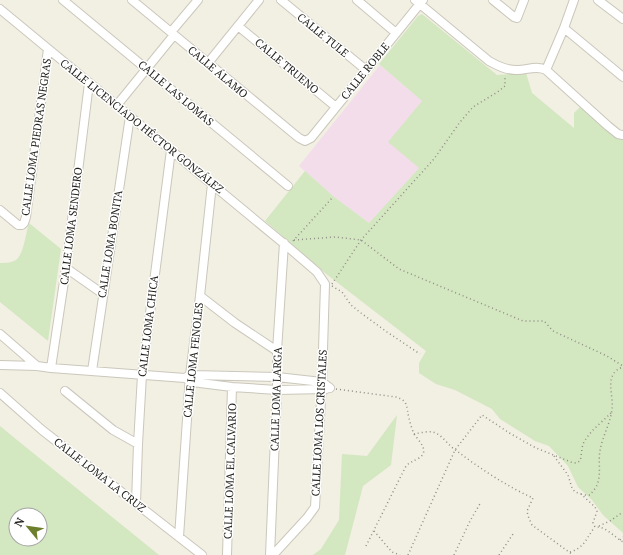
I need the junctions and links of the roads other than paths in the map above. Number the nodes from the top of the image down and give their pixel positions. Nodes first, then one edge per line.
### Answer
1 (63, 0) edge
2 (198, 0) edge
3 (259, 0) edge
4 (281, 0) edge
5 (357, 0) edge
6 (493, 0) edge
7 (524, 0) edge
8 (574, 0) edge
9 (598, 0) edge
10 (134, 1) edge
11 (419, 1) edge
12 (0, 9) edge
13 (623, 19) edge
14 (238, 26) junction
15 (564, 28) junction
16 (396, 33) junction
17 (173, 34) junction
18 (48, 49) junction
19 (208, 63) junction
20 (147, 69) junction
21 (366, 70) junction
22 (546, 70) junction
23 (623, 77) edge
24 (89, 83) junction
25 (117, 105) junction
26 (336, 107) junction
27 (130, 116) junction
28 (623, 135) edge
29 (305, 141) joint
30 (171, 150) junction
31 (212, 184) junction
32 (288, 186) dead end
33 (0, 210) edge
34 (289, 243) junction
35 (66, 268) junction
36 (321, 277) joint
37 (103, 294) junction
38 (200, 296) junction
39 (0, 334) edge
40 (277, 351) junction
41 (0, 365) edge
42 (37, 366) junction
43 (51, 368) junction
44 (92, 371) junction
45 (142, 375) junction
46 (277, 377) junction
47 (188, 378) junction
48 (232, 387) junction
49 (325, 387) junction
50 (277, 390) junction
51 (65, 391) dead end
52 (0, 393) edge
53 (138, 444) junction
54 (136, 503) junction
55 (179, 537) junction
56 (202, 555) edge
57 (227, 555) edge
58 (270, 555) edge
59 (273, 555) edge

1 - 20 street, CALLE LAS LOMAS
2 - 17 street
3 - 14 street
4 - 21 street, CALLE TULE
5 - 16 street
6 - 7 street
8 - 15 street
9 - 13 street
10 - 17 street, CALLE ÁLAMO
11 - 16 street, CALLE ROBLE
11 - 22 street
12 - 18 street, CALLE LICENCIADO HÉCTOR GONZÁLEZ
14 - 19 street
14 - 26 street, CALLE TRUENO
15 - 22 street
15 - 23 street
16 - 21 street, CALLE ROBLE
17 - 19 street, CALLE ÁLAMO
17 - 20 street
18 - 24 street, CALLE LICENCIADO HÉCTOR GONZÁLEZ
18 - 33 street, CALLE LOMA PIEDRAS NEGRAS
19 - 29 street, CALLE ÁLAMO
20 - 25 street
20 - 32 street, CALLE LAS LOMAS
21 - 26 street, CALLE ROBLE
22 - 28 street
24 - 25 street, CALLE LICENCIADO HÉCTOR GONZÁLEZ
24 - 35 street, CALLE LOMA SENDERO
25 - 27 street, CALLE LICENCIADO HÉCTOR GONZÁLEZ
26 - 29 street, CALLE ROBLE
27 - 30 street, CALLE LICENCIADO HÉCTOR GONZÁLEZ
27 - 37 street, CALLE LOMA BONITA
30 - 31 street, CALLE LICENCIADO HÉCTOR GONZÁLEZ
30 - 45 street, CALLE LOMA CHICA
31 - 34 street, CALLE LICENCIADO HÉCTOR GONZÁLEZ
31 - 38 street, CALLE LOMA FENOLES
34 - 36 street, CALLE LICENCIADO HÉCTOR GONZÁLEZ
34 - 40 street, CALLE LOMA LARGA
35 - 37 street
35 - 43 street, CALLE LOMA SENDERO
36 - 49 street, CALLE LOMA LOS CRISTALES
37 - 44 street, CALLE LOMA BONITA
38 - 40 street
38 - 47 street, CALLE LOMA FENOLES
39 - 42 street
40 - 46 street, CALLE LOMA LARGA
41 - 42 street
42 - 43 street
43 - 44 street
44 - 45 street
45 - 47 street
45 - 53 street, CALLE LOMA CHICA
46 - 47 street
46 - 49 street
46 - 50 street, CALLE LOMA LARGA
47 - 48 street
47 - 55 street, CALLE LOMA FENOLES
48 - 50 street
48 - 57 street, CALLE LOMA EL CALVARIO
49 - 50 street
49 - 59 street, CALLE LOMA LOS CRISTALES
50 - 58 street, CALLE LOMA LARGA
51 - 53 street
52 - 54 street, CALLE LOMA LA CRUZ
53 - 54 street, CALLE LOMA CHICA
54 - 55 street, CALLE LOMA LA CRUZ
55 - 56 street, CALLE LOMA LA CRUZ

